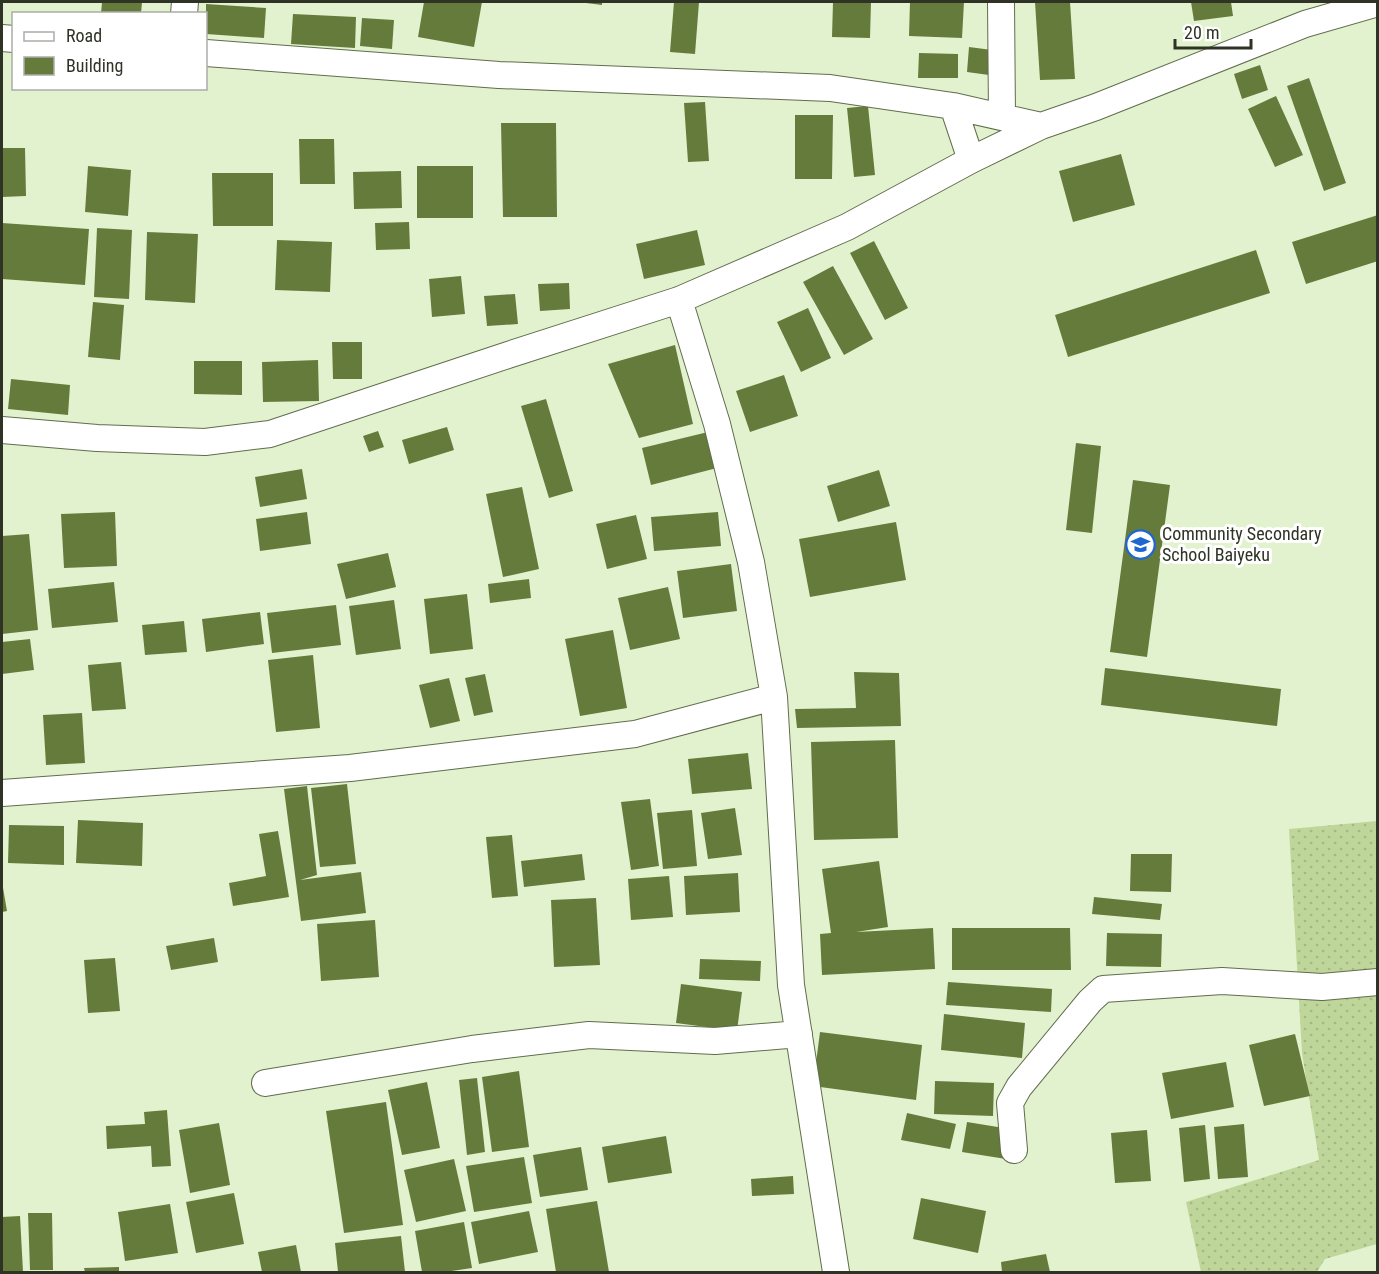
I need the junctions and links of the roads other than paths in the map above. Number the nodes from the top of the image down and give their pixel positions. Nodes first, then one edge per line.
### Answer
1 (1001, 2) edge
2 (1377, 3) edge
3 (1304, 13) edge
4 (207, 53) edge
5 (953, 106) junction
6 (1002, 117) junction
7 (1041, 126) junction
8 (971, 160) junction
9 (679, 300) junction
10 (2, 430) edge
11 (774, 697) junction
12 (2, 793) edge
13 (1377, 981) edge
14 (798, 1034) junction
15 (265, 1083) dead end
16 (1014, 1150) dead end
17 (836, 1272) edge

1 - 6 street
2 - 3 street
3 - 7 street
4 - 5 street
5 - 6 street
5 - 8 street
6 - 7 street
7 - 8 street
8 - 9 street
9 - 10 street
9 - 11 street
11 - 12 street
11 - 14 street
13 - 16 street
14 - 15 street
14 - 17 street

